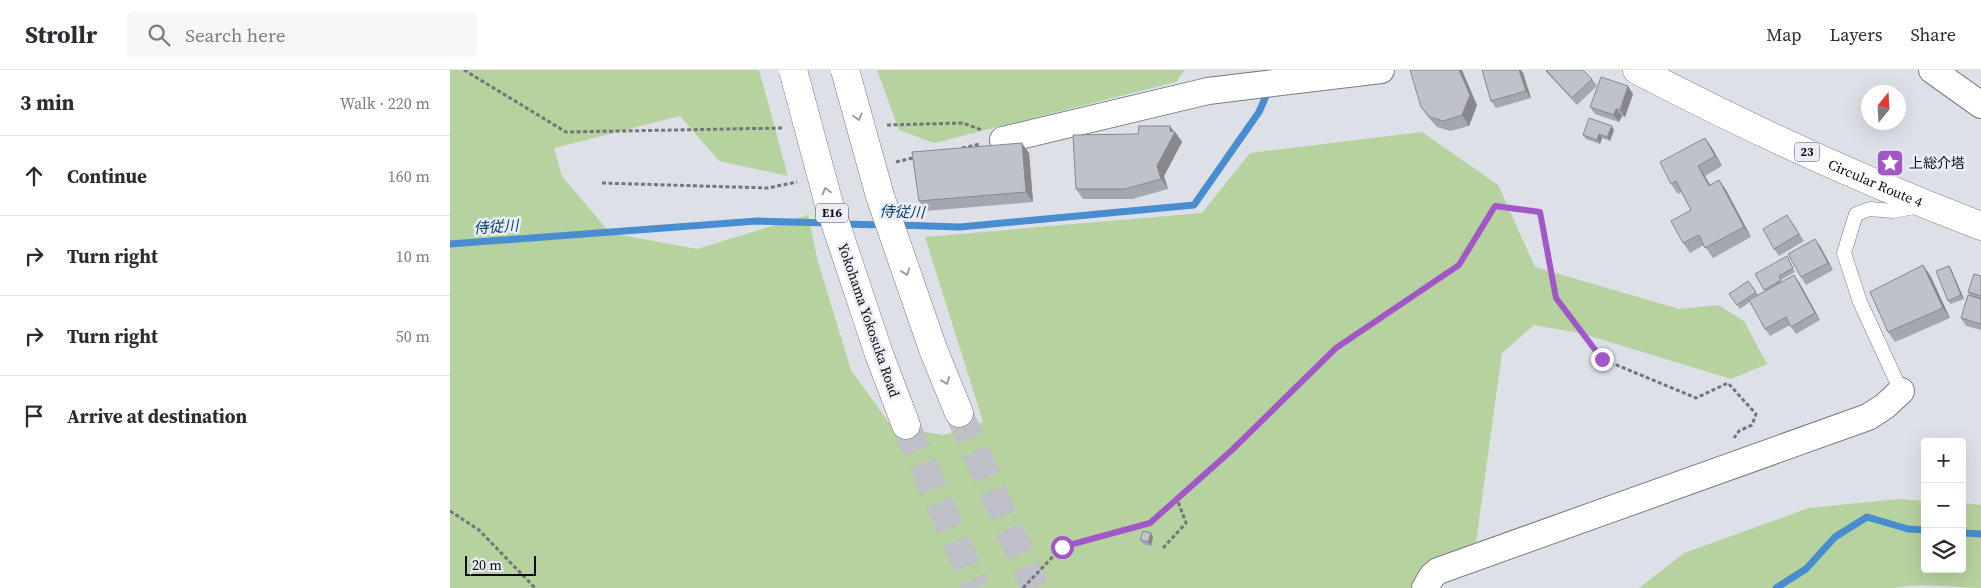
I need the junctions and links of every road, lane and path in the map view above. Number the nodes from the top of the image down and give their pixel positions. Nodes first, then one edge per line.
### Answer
1 (464, 70) edge
2 (793, 70) edge
3 (845, 70) edge
4 (1381, 70) edge
5 (1637, 70) edge
6 (1932, 70) edge
7 (1981, 105) edge
8 (878, 126) dead end
9 (791, 128) dead end
10 (1003, 140) joint
11 (1926, 205) junction
12 (1981, 226) edge
13 (1901, 391) joint
14 (959, 413) tunnel mouth
15 (906, 425) tunnel mouth
16 (1739, 463) junction
17 (1177, 499) junction
18 (450, 511) edge
19 (1163, 548) dead end
20 (535, 588) edge
21 (1023, 588) edge
22 (1425, 588) edge

1 - 9 path
15 -> 2 main road, Yokohama Yokosuka Road / E16, bridge
3 -> 14 main road, bridge
4 - 10 street
5 - 11 main road, Circular Route 4 / 23
6 - 7 street
8 - 10 path
11 - 12 main road, Circular Route 4 / 23
11 - 13 lane
13 - 16 street
16 - 17 path
16 - 22 street
17 - 19 path
17 - 21 path
18 - 20 path

